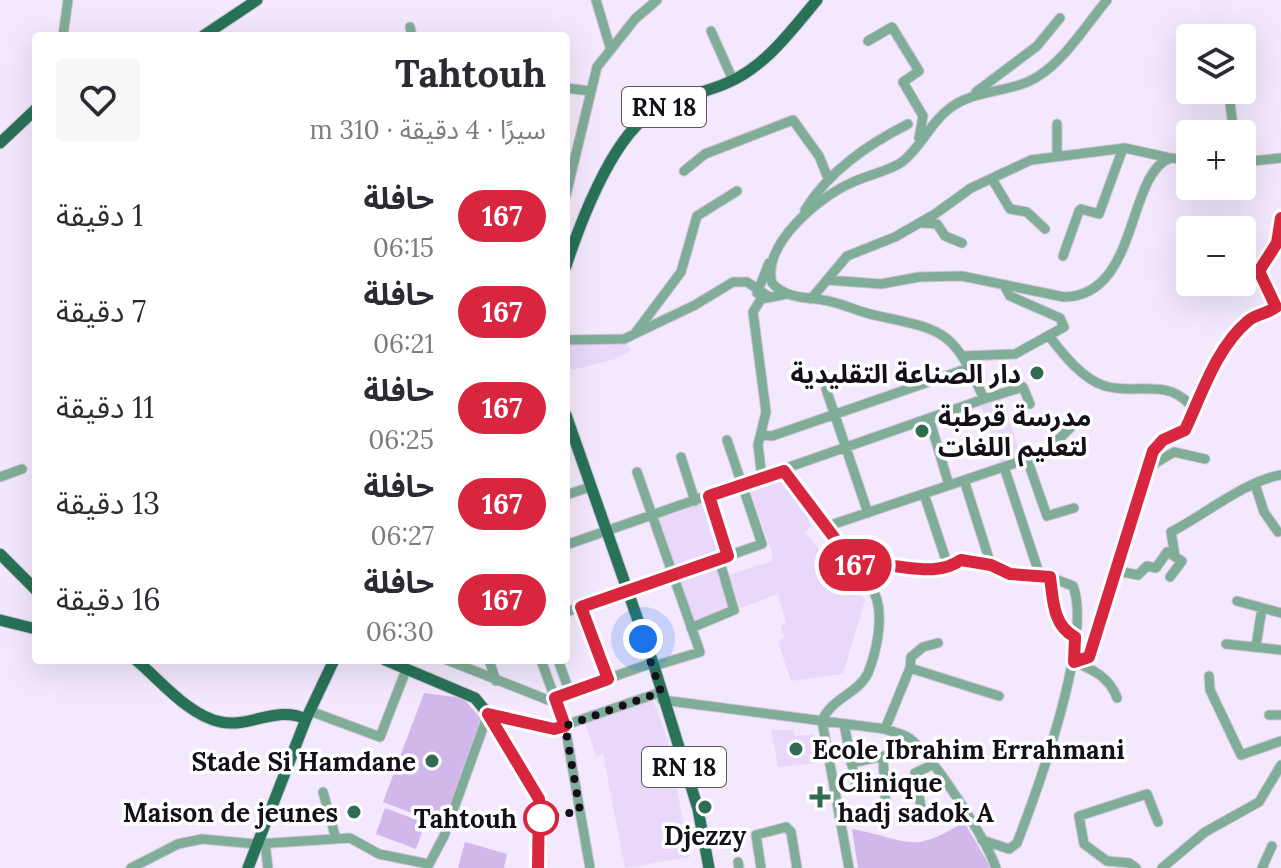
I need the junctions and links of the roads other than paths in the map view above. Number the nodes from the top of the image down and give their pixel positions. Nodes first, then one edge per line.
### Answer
1 (68, 0) edge
2 (257, 0) edge
3 (596, 0) edge
4 (657, 0) edge
5 (817, 0) edge
6 (1107, 0) edge
7 (1060, 18) dead end
8 (711, 31) dead end
9 (64, 32) edge
10 (209, 32) edge
11 (868, 41) dead end
12 (610, 47) junction
13 (733, 80) junction
14 (570, 88) edge
15 (590, 91) junction
16 (965, 100) junction
17 (32, 113) edge
18 (908, 124) dead end
19 (1057, 124) dead end
20 (918, 141) junction
21 (0, 143) edge
22 (1123, 148) junction
23 (1057, 154) junction
24 (570, 158) edge
25 (1170, 158) junction
26 (1281, 158) edge
27 (1176, 159) edge
28 (1256, 161) edge
29 (684, 171) dead end
30 (828, 178) junction
31 (992, 179) junction
32 (737, 191) dead end
33 (801, 217) junction
34 (1281, 218) edge
35 (920, 223) junction
36 (1045, 229) dead end
37 (962, 243) dead end
38 (777, 249) junction
39 (570, 256) edge
40 (1063, 256) dead end
41 (827, 280) junction
42 (1004, 285) junction
43 (758, 289) junction
44 (787, 294) junction
45 (768, 296) junction
46 (811, 299) junction
47 (1278, 299) edge
48 (753, 312) junction
49 (635, 333) junction
50 (1049, 336) junction
51 (570, 340) edge
52 (962, 356) junction
53 (969, 368) junction
54 (826, 389) dead end
55 (984, 399) junction
56 (1030, 404) dead end
57 (1189, 404) dead end
58 (835, 415) junction
59 (929, 418) junction
60 (1072, 426) dead end
61 (761, 435) junction
62 (570, 439) edge
63 (727, 440) dead end
64 (846, 449) junction
65 (681, 457) dead end
66 (1027, 459) junction
67 (1205, 459) dead end
68 (1004, 467) junction
69 (1149, 467) junction
70 (22, 469) dead end
71 (784, 471) junction
72 (637, 472) dead end
73 (1281, 475) edge
74 (0, 477) edge
75 (762, 478) junction
76 (964, 480) junction
77 (1255, 484) junction
78 (742, 485) junction
79 (949, 485) junction
80 (590, 487) junction
81 (570, 494) edge
82 (924, 494) junction
83 (709, 496) junction
84 (695, 501) junction
85 (1074, 508) dead end
86 (868, 513) junction
87 (651, 516) junction
88 (828, 526) junction
89 (605, 531) junction
90 (1278, 532) dead end
91 (570, 544) edge
92 (0, 554) edge
93 (1175, 556) junction
94 (723, 558) junction
95 (991, 565) junction
96 (857, 568) junction
97 (949, 569) junction
98 (1117, 571) junction
99 (672, 576) junction
100 (1049, 577) junction
101 (1170, 577) dead end
102 (32, 586) edge
103 (625, 591) junction
104 (1237, 601) dead end
105 (581, 607) junction
106 (1262, 608) junction
107 (570, 611) edge
108 (1281, 613) edge
109 (0, 620) edge
110 (32, 628) edge
111 (691, 628) junction
112 (1075, 637) junction
113 (938, 643) dead end
114 (1226, 644) dead end
115 (1256, 646) junction
116 (1281, 650) edge
117 (1074, 662) junction
118 (141, 664) edge
119 (332, 664) edge
120 (393, 664) edge
121 (456, 664) edge
122 (490, 664) edge
123 (542, 664) edge
124 (559, 664) edge
125 (653, 664) junction
126 (910, 668) junction
127 (406, 670) junction
128 (1209, 676) dead end
129 (608, 679) junction
130 (496, 681) junction
131 (570, 693) junction
132 (662, 696) junction
133 (999, 696) dead end
134 (555, 698) junction
135 (1117, 698) dead end
136 (488, 714) junction
137 (308, 715) junction
138 (1269, 715) dead end
139 (1281, 715) edge
140 (822, 721) junction
141 (844, 724) junction
142 (565, 726) junction
143 (885, 729) junction
144 (1281, 741) edge
145 (909, 751) dead end
146 (883, 757) junction
147 (851, 763) junction
148 (932, 765) junction
149 (1281, 765) edge
150 (856, 785) dead end
151 (323, 792) dead end
152 (886, 814) dead end
153 (923, 819) dead end
154 (1158, 822) dead end
155 (336, 839) junction
156 (982, 840) junction
157 (261, 843) junction
158 (1272, 846) dead end
159 (428, 866) edge
160 (131, 868) edge
161 (248, 868) edge
162 (268, 868) edge
163 (538, 868) edge
164 (590, 868) edge
165 (709, 868) edge
166 (761, 868) edge
167 (797, 868) edge
168 (849, 868) edge
169 (996, 868) edge
170 (1136, 868) edge
171 (1162, 868) edge
172 (1262, 868) edge

1 - 9 street
2 - 10 main road
3 - 12 street
4 - 12 street
5 - 13 main road, RN 18
6 - 16 street
7 - 16 street
8 - 13 street
11 - 20 street
12 - 15 street
13 - 39 main road, RN 18
14 - 15 street
15 - 24 street
16 - 20 street
17 - 21 main road
18 - 30 street
19 - 23 street
20 - 33 street
22 - 23 street
22 - 25 street
22 - 40 street
23 - 31 street
25 - 27 street
25 - 42 street
26 - 28 street
29 - 30 street
30 - 33 street
31 - 35 street
31 - 36 street
32 - 49 street
33 - 38 street
34 - 47 street
35 - 37 street
35 - 41 street
38 - 43 street
38 - 44 street
41 - 42 street
41 - 46 street
42 - 50 street
43 - 45 street
43 - 48 street
43 - 49 street
44 - 45 street
44 - 46 street
45 - 48 street
46 - 52 street
47 - 69 street
48 - 61 street
49 - 51 street
50 - 52 street
50 - 57 street
52 - 53 street
53 - 55 street
53 - 58 street
54 - 58 street
55 - 56 street
55 - 59 street
58 - 61 street
58 - 64 street
59 - 64 street
59 - 79 street
60 - 66 street
61 - 75 street
62 - 80 main road, RN 18
63 - 78 street
64 - 71 street
64 - 86 street
65 - 84 street
66 - 68 street
66 - 85 street
67 - 69 street
68 - 76 street
68 - 100 street
69 - 98 street
70 - 74 street
71 - 75 street
71 - 88 street
72 - 87 street
73 - 77 street
75 - 78 street
76 - 79 street
76 - 95 street
77 - 90 street
77 - 93 street
78 - 83 street
78 - 94 street
79 - 82 street
80 - 81 street
80 - 89 main road, RN 18
82 - 86 street
82 - 97 street
83 - 84 street
83 - 94 street
84 - 87 street
86 - 88 street
87 - 89 street
87 - 99 street
88 - 96 street
89 - 91 street
89 - 103 main road, RN 18
92 - 102 main road
93 - 98 street
93 - 101 street
94 - 99 street
94 - 111 street
95 - 97 street
95 - 100 street
96 - 97 street
96 - 140 street
98 - 117 street
99 - 103 street
99 - 111 street
100 - 112 street
100 - 112 street
103 - 105 street
103 - 125 main road, RN 18
104 - 106 street
105 - 107 street
105 - 129 street
106 - 108 street
106 - 115 street
109 - 110 main road
111 - 125 street
112 - 117 street
113 - 126 street
114 - 115 street
115 - 116 street
117 - 135 street
117 - 156 street
118 - 137 main road
119 - 137 main road
120 - 127 main road
121 - 130 street
122 - 130 street
123 - 134 street
124 - 131 street
125 - 129 street
125 - 132 main road, RN 18
126 - 133 street
126 - 143 street
127 - 136 main road
127 - 137 street
128 - 144 street
129 - 131 street
130 - 134 street
131 - 134 street
132 - 140 street
132 - 142 street
132 - 165 main road, RN 18
134 - 142 street
136 - 142 street
136 - 159 street
136 - 163 main road
137 - 157 main road
138 - 139 street
140 - 141 street
140 - 168 street
141 - 143 street
141 - 147 street
142 - 164 street
143 - 148 street
145 - 146 street
146 - 147 street
146 - 152 street
147 - 150 street
148 - 153 street
148 - 156 street
149 - 171 street
151 - 155 street
154 - 170 street
155 - 157 street
155 - 159 street
156 - 169 street
157 - 160 street
157 - 161 main road
157 - 162 street
158 - 172 street
166 - 167 street

